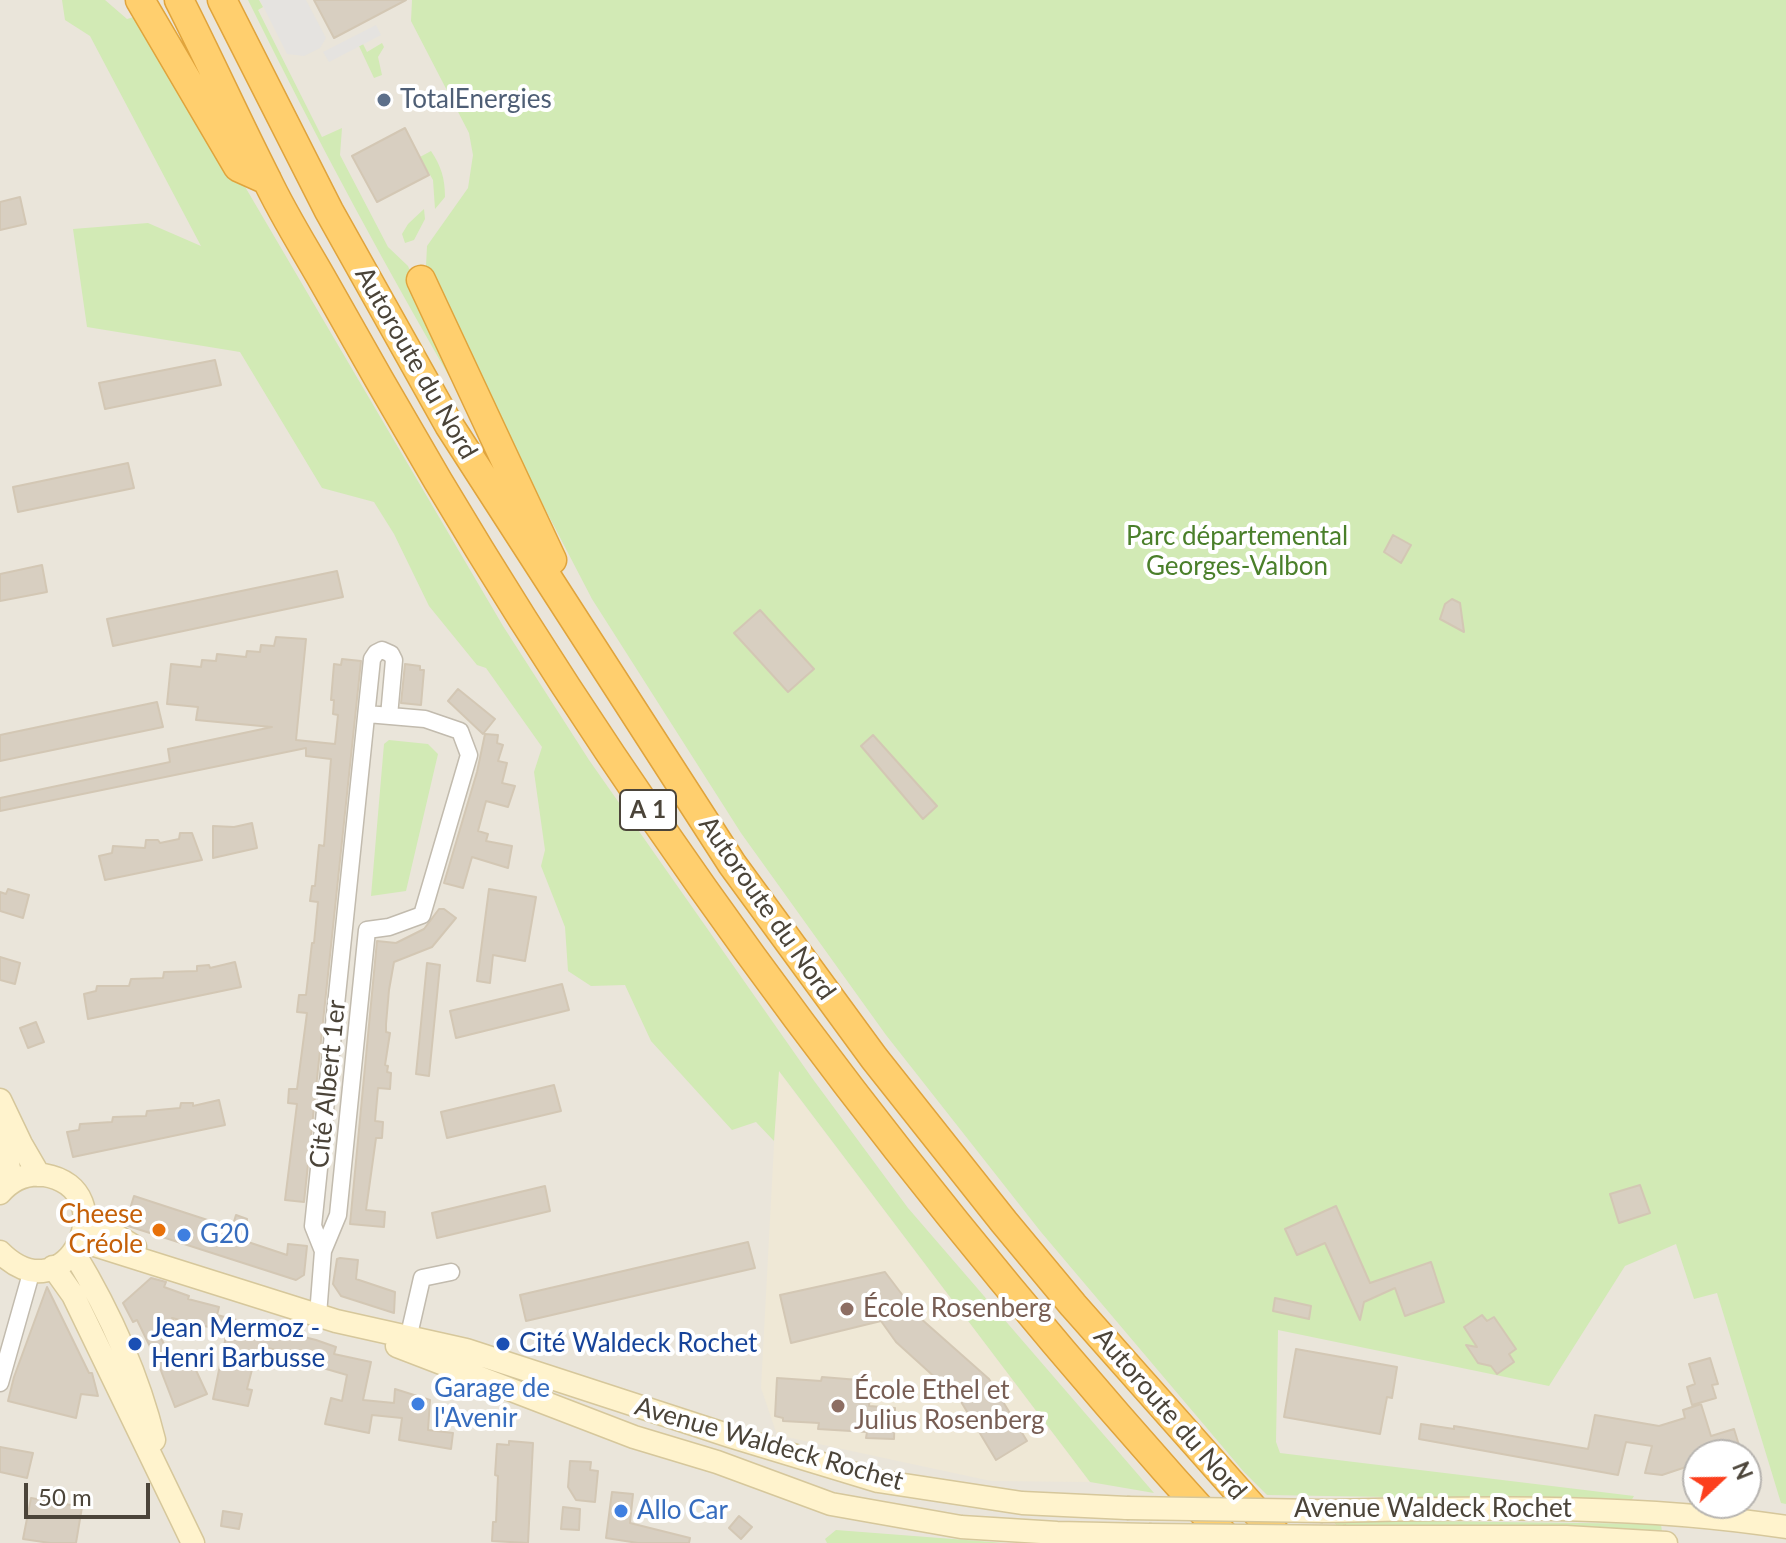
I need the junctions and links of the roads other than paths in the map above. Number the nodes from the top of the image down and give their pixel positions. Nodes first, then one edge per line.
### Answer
1 (140, 0) edge
2 (179, 0) edge
3 (222, 0) edge
4 (267, 180) junction
5 (421, 280) dead end
6 (575, 620) junction
7 (367, 714) junction
8 (389, 716) junction
9 (346, 915) junction
10 (367, 930) junction
11 (0, 1100) edge
12 (0, 1128) edge
13 (39, 1175) junction
14 (6, 1187) edge
15 (85, 1217) junction
16 (78, 1247) junction
17 (323, 1251) junction
18 (0, 1252) edge
19 (43, 1269) junction
20 (451, 1272) dead end
21 (210, 1281) junction
22 (327, 1318) junction
23 (408, 1339) junction
24 (0, 1383) edge
25 (164, 1484) junction
26 (1786, 1527) edge
27 (193, 1543) edge
28 (1231, 1543) edge
29 (1284, 1543) edge
30 (1666, 1543) edge

1 - 4 highway
2 - 4 highway, Autoroute du Nord / A 1
3 - 6 highway, Autoroute du Nord / A 1
4 - 28 highway, Autoroute du Nord / A 1
5 - 6 highway
6 - 29 highway, Autoroute du Nord / A 1
7 - 8 street
7 - 8 street, Cité Albert 1er
7 - 9 street, Cité Albert 1er
8 - 10 street
9 - 10 street
9 - 17 street, Cité Albert 1er
10 - 17 street, Cité Albert 1er
11 - 13 main road
12 - 14 main road
13 - 14 main road
13 - 15 main road
15 - 16 main road
15 - 21 main road, Avenue Waldeck Rochet
16 - 19 main road
16 - 21 main road, Avenue Waldeck Rochet
16 - 25 main road
17 - 22 street, Cité Albert 1er
18 - 19 main road
19 - 24 street
19 - 25 main road
20 - 23 street
21 - 22 main road, Avenue Waldeck Rochet
22 - 23 main road, Avenue Waldeck Rochet
22 - 30 main road, Avenue Waldeck Rochet, bridge
23 - 26 main road, Avenue Waldeck Rochet, bridge
25 - 27 main road

